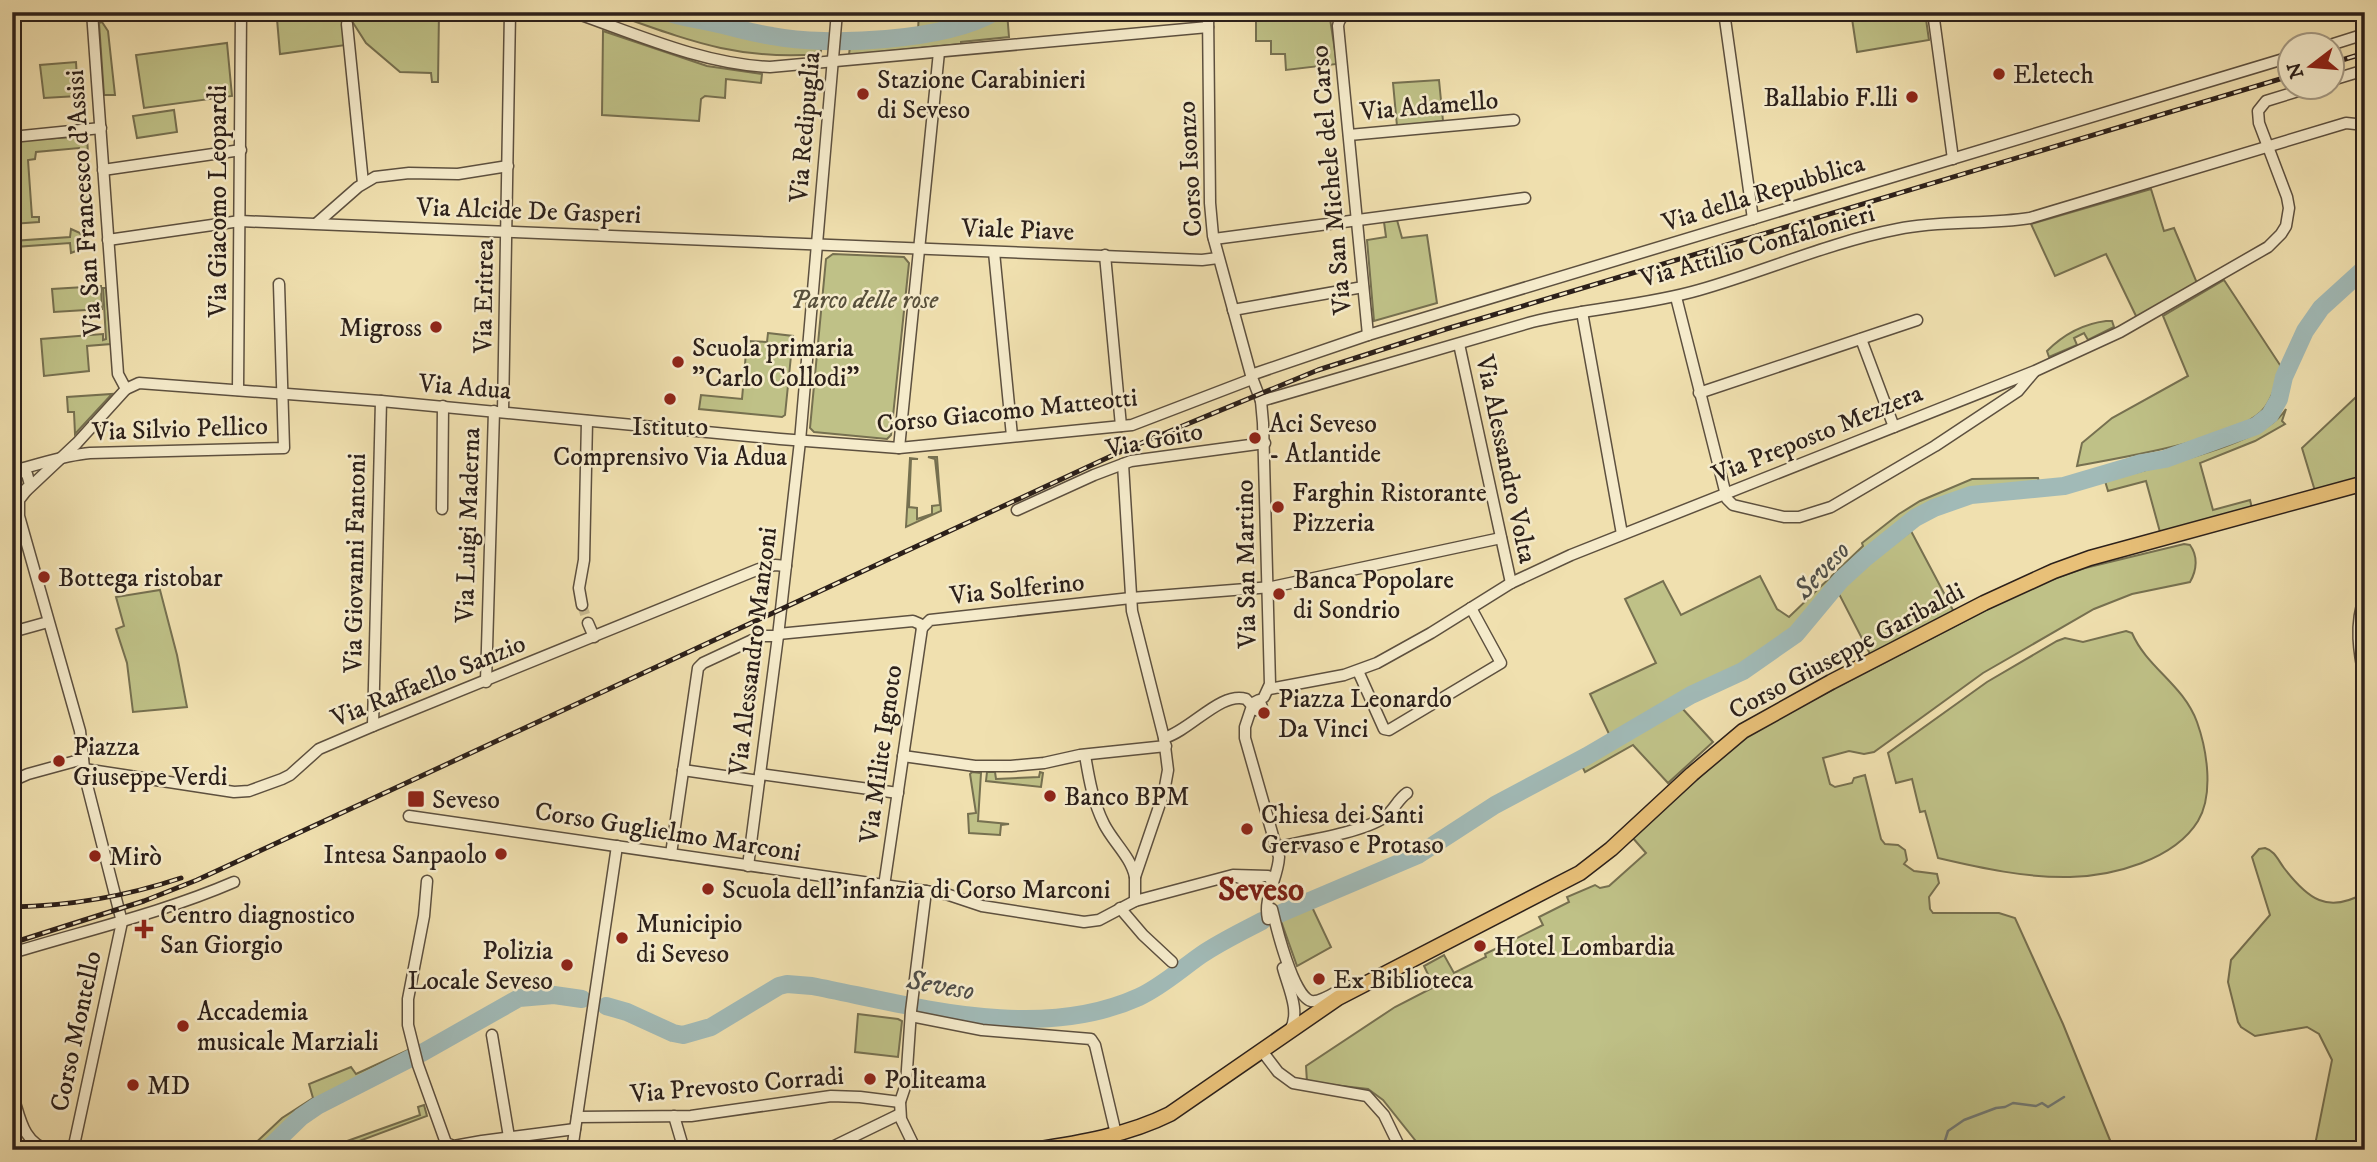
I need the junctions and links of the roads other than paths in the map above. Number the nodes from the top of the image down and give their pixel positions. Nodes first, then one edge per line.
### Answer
1 (92, 12) edge
2 (241, 12) edge
3 (510, 12) edge
4 (573, 12) edge
5 (836, 12) edge
6 (1208, 12) edge
7 (1366, 12) edge
8 (1724, 12) edge
9 (1933, 12) edge
10 (347, 24) dead end
11 (1208, 27) junction
12 (2365, 34) edge
13 (2346, 40) edge
14 (939, 52) junction
15 (2276, 61) edge
16 (833, 62) junction
17 (2365, 70) edge
18 (2346, 76) edge
19 (2276, 98) edge
20 (1514, 120) dead end
21 (2365, 125) edge
22 (101, 128) junction
23 (1349, 135) junction
24 (12, 137) edge
25 (2268, 147) junction
26 (241, 150) junction
27 (1954, 159) junction
28 (508, 166) junction
29 (103, 170) junction
30 (363, 183) junction
31 (1525, 198) dead end
32 (1754, 219) junction
33 (1357, 220) junction
34 (240, 221) junction
35 (317, 223) junction
36 (507, 232) junction
37 (1214, 239) junction
38 (108, 240) junction
39 (817, 245) junction
40 (919, 248) junction
41 (994, 251) junction
42 (1105, 255) junction
43 (1218, 258) junction
44 (279, 284) dead end
45 (1363, 287) junction
46 (1675, 297) junction
47 (1233, 310) junction
48 (1582, 312) junction
49 (1917, 320) dead end
50 (1368, 335) junction
51 (1861, 339) junction
52 (1459, 344) junction
53 (2035, 371) junction
54 (1252, 377) junction
55 (126, 389) junction
56 (238, 390) junction
57 (283, 393) junction
58 (1699, 393) junction
59 (381, 401) junction
60 (1261, 401) junction
61 (443, 406) junction
62 (498, 412) junction
63 (587, 421) junction
64 (1121, 426) junction
65 (1894, 427) junction
66 (1012, 436) junction
67 (800, 441) junction
68 (1265, 443) junction
69 (899, 448) junction
70 (65, 455) junction
71 (1123, 464) junction
72 (14, 471) edge
73 (2365, 483) edge
74 (27, 490) junction
75 (12, 492) edge
76 (1725, 494) junction
77 (442, 509) dead end
78 (1017, 510) dead end
79 (1622, 534) junction
80 (1501, 538) junction
81 (786, 566) junction
82 (1511, 583) junction
83 (1268, 587) junction
84 (2365, 596) edge
85 (1131, 598) junction
86 (582, 605) tunnel mouth
87 (1471, 608) junction
88 (48, 622) junction
89 (588, 623) tunnel mouth
90 (922, 628) junction
91 (12, 632) edge
92 (778, 635) junction
93 (594, 637) junction
94 (1358, 671) junction
95 (486, 682) junction
96 (2365, 682) edge
97 (1262, 699) junction
98 (373, 726) junction
99 (1165, 742) junction
100 (1085, 755) junction
101 (903, 756) junction
102 (83, 764) junction
103 (683, 771) junction
104 (760, 778) junction
105 (12, 781) edge
106 (898, 793) junction
107 (1408, 793) dead end
108 (409, 816) dead end
109 (617, 846) junction
110 (1277, 847) junction
111 (671, 854) junction
112 (1279, 860) junction
113 (748, 866) junction
114 (1135, 877) junction
115 (1244, 878) junction
116 (427, 881) dead end
117 (234, 882) dead end
118 (884, 886) junction
119 (1271, 890) junction
120 (926, 891) junction
121 (1135, 901) junction
122 (1120, 908) junction
123 (1271, 917) junction
124 (122, 922) junction
125 (12, 953) edge
126 (1172, 961) dead end
127 (1388, 972) junction
128 (1306, 999) junction
129 (1293, 1006) junction
130 (911, 1013) junction
131 (1310, 1017) junction
132 (1285, 1034) junction
133 (492, 1035) dead end
134 (1262, 1051) junction
135 (12, 1093) edge
136 (900, 1108) junction
137 (674, 1116) junction
138 (576, 1123) junction
139 (1116, 1134) junction
140 (509, 1137) junction
141 (463, 1147) edge
142 (1049, 1149) edge
143 (49, 1150) edge
144 (73, 1150) edge
145 (572, 1150) edge
146 (684, 1150) edge
147 (826, 1150) edge
148 (916, 1150) edge
149 (1033, 1150) edge
150 (1402, 1150) edge

1 - 22 street, Via San Francesco d'Assisi
2 - 26 street, Via Giacomo Leopardi
3 - 28 street, Via Eritrea
4 - 16 street
5 - 16 street, Via Redipuglia
6 - 11 street, Corso Isonzo
7 - 23 street, Via San Michele del Carso
8 - 32 street
9 - 27 street
10 - 30 street
11 - 14 street
11 - 37 street, Corso Isonzo
12 - 13 street
14 - 16 street
14 - 40 street
15 - 27 street, Via della Repubblica
16 - 39 street, Via Redipuglia
17 - 18 street
19 - 25 street, Via Preposto Mezzera
20 - 23 street, Via Adamello
21 - 25 street, Via Attilio Confalonieri
22 - 24 street
22 - 29 street, Via San Francesco d'Assisi
23 - 33 street, Via San Michele del Carso
25 - 46 street, Via Attilio Confalonieri
25 - 53 street, Via Preposto Mezzera
26 - 29 street
26 - 34 street, Via Giacomo Leopardi
27 - 32 street, Via della Repubblica
28 - 30 street
28 - 36 street, Via Eritrea
29 - 38 street, Via San Francesco d'Assisi
30 - 35 street
31 - 33 street
32 - 50 street, Via della Repubblica
33 - 37 street
33 - 45 street, Via San Michele del Carso
34 - 35 street, Via Alcide De Gasperi
34 - 38 street, Via Alcide De Gasperi
34 - 56 street, Via Giacomo Leopardi
35 - 36 street, Via Alcide De Gasperi
36 - 39 street, Via Alcide De Gasperi
36 - 62 street, Via Eritrea
37 - 43 street, Corso Isonzo
38 - 55 street, Via San Francesco d'Assisi
39 - 40 street, Viale Piave
39 - 67 street, Via Redipuglia
40 - 41 street, Viale Piave
40 - 69 street
41 - 42 street, Viale Piave
41 - 66 street
42 - 43 street, Viale Piave
42 - 64 street
43 - 47 street, Corso Isonzo
44 - 57 street, Via Silvio Pellico
45 - 47 street
45 - 50 street, Via San Michele del Carso
46 - 48 street, Via Attilio Confalonieri
46 - 58 street
47 - 54 street, Corso Isonzo
48 - 52 street, Via Attilio Confalonieri
48 - 79 street
49 - 51 street
50 - 54 street, Via della Repubblica
51 - 58 street
51 - 65 street
52 - 60 street, Via Attilio Confalonieri
52 - 80 street, Via Alessandro Volta
53 - 65 street, Via Preposto Mezzera
53 - 76 street
54 - 60 street, Corso Isonzo
54 - 64 street, Corso Giacomo Matteotti
55 - 56 street, Via Adua
55 - 70 street
56 - 57 street, Via Adua
57 - 59 street, Via Adua
57 - 70 street, Via Silvio Pellico
58 - 76 street
59 - 61 street, Via Adua
59 - 98 street, Via Giovanni Fantoni
60 - 68 street, Via San Martino
61 - 62 street, Via Adua
61 - 77 street
62 - 63 street, Via Adua
62 - 95 street, Via Luigi Maderna
63 - 67 street, Via Adua
63 - 86 street
64 - 66 street, Corso Giacomo Matteotti
65 - 76 street, Via Preposto Mezzera
66 - 69 street, Corso Giacomo Matteotti
67 - 69 street, Corso Giacomo Matteotti
67 - 81 street, Via Alessandro Manzoni
68 - 71 street, Via Goito
68 - 83 street, Via San Martino
70 - 72 street
70 - 74 street
71 - 78 street, Via Goito
71 - 85 street
72 - 74 street
73 - 127 main road, Corso Giuseppe Garibaldi
74 - 75 street
74 - 88 street
76 - 79 street, Via Preposto Mezzera
79 - 82 street, Via Preposto Mezzera
80 - 82 street, Via Alessandro Volta
80 - 83 street, Via Solferino
81 - 92 street, Via Alessandro Manzoni
81 - 93 street, Via Raffaello Sanzio
82 - 87 street, Via Preposto Mezzera
83 - 85 street, Via Solferino
83 - 97 street, Via San Martino
84 - 96 street
85 - 90 street, Via Solferino
85 - 99 street
87 - 94 street, Via Preposto Mezzera
87 - 94 street
88 - 91 street
88 - 102 street
89 - 93 street
90 - 92 street, Via Solferino
90 - 101 street, Via Milite Ignoto
92 - 103 street, Via Solferino
92 - 104 street, Via Alessandro Manzoni
93 - 95 street, Via Raffaello Sanzio
94 - 97 street, Via Preposto Mezzera
95 - 98 street, Via Raffaello Sanzio
97 - 99 street
97 - 110 street
98 - 102 street, Via Raffaello Sanzio
99 - 100 street
99 - 114 street
100 - 101 street
100 - 114 street
101 - 106 street, Via Milite Ignoto
102 - 105 street
102 - 124 street
103 - 104 street
103 - 111 street
104 - 106 street
104 - 113 street, Via Alessandro Manzoni
106 - 118 street, Via Milite Ignoto
107 - 110 street
108 - 109 street, Corso Guglielmo Marconi
109 - 111 street, Corso Guglielmo Marconi
109 - 138 street
110 - 112 street
111 - 113 street, Corso Guglielmo Marconi
112 - 115 street
112 - 119 street
113 - 118 street, Corso Guglielmo Marconi
114 - 121 street
115 - 119 street
115 - 121 street, Corso Guglielmo Marconi
115 - 123 street
116 - 141 street
117 - 124 street
118 - 120 street, Corso Guglielmo Marconi
119 - 123 street
120 - 122 street, Corso Guglielmo Marconi
120 - 130 street
121 - 122 street, Corso Guglielmo Marconi
122 - 126 street
123 - 128 street
123 - 129 street
124 - 125 street
124 - 144 street, Corso Montello
127 - 128 street
127 - 131 main road, Corso Giuseppe Garibaldi
128 - 131 street
129 - 131 street
129 - 132 street
130 - 136 street
130 - 139 street
131 - 132 main road, Corso Giuseppe Garibaldi
132 - 134 main road, Corso Giuseppe Garibaldi
133 - 140 street
134 - 139 main road, Corso Giuseppe Garibaldi
134 - 150 street
135 - 143 street
136 - 137 street, Via Prevosto Corradi
136 - 147 street
136 - 148 street
137 - 138 street, Via Prevosto Corradi
137 - 146 street
138 - 140 street, Via Prevosto Corradi
138 - 145 street
139 - 142 main road, Corso Giuseppe Garibaldi
140 - 141 street, Via Prevosto Corradi
142 - 149 main road, Corso Giuseppe Garibaldi

